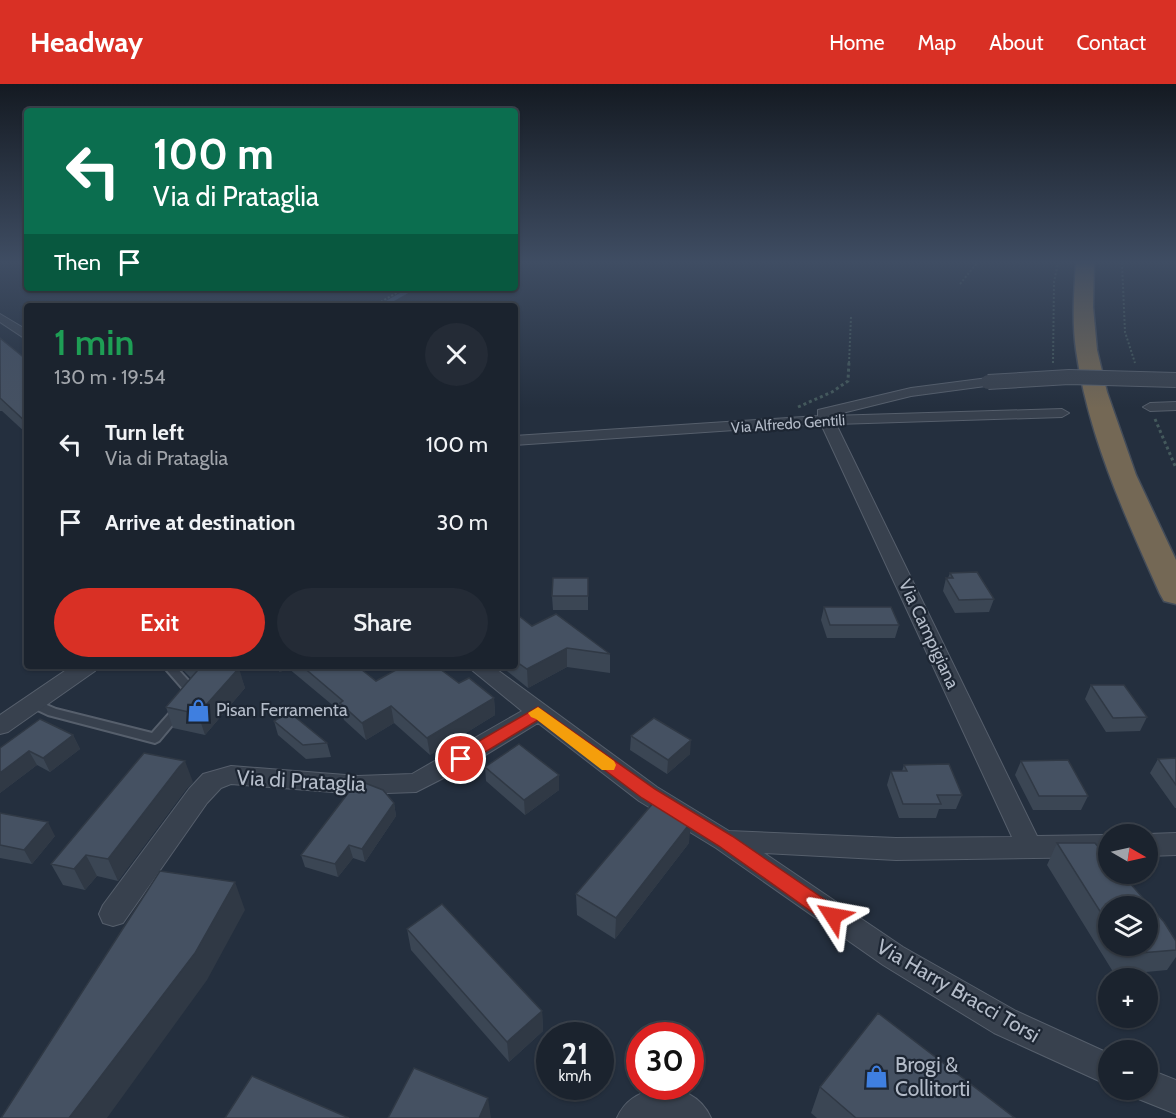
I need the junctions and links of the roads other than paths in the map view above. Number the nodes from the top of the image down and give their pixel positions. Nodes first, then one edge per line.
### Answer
1 (1081, 311) edge
2 (1098, 311) edge
3 (0, 317) edge
4 (24, 334) edge
5 (1176, 380) edge
6 (1176, 406) edge
7 (1150, 407) road end
8 (1062, 412) dead end
9 (791, 420) junction
10 (827, 421) junction
11 (518, 441) edge
12 (1176, 540) edge
13 (1176, 594) edge
14 (83, 669) edge
15 (172, 669) edge
16 (482, 669) edge
17 (33, 703) junction
18 (538, 712) junction
19 (0, 726) edge
20 (725, 841) junction
21 (1176, 844) edge
22 (1158, 845) edge
23 (1098, 846) edge
24 (1030, 848) junction
25 (113, 914) dead end
26 (1098, 1065) edge
27 (1158, 1090) edge
28 (1176, 1098) edge
29 (634, 1118) edge
30 (694, 1118) edge

1 - 13 highway
2 - 12 highway
3 - 4 street
5 - 9 street, bridge
6 - 7 street
8 - 10 street, Via Alfredo Gentili
9 - 10 street, Via Alfredo Gentili
9 - 11 street, Via Alfredo Gentili
10 - 24 street, Via Campigiana
14 - 17 street
15 - 17 lane
16 - 18 street, Via Harry Bracci Torsi
17 - 19 street
18 - 20 street, Via Harry Bracci Torsi
18 - 25 street, Via di Prataglia
20 - 24 street, Via Harry Bracci Torsi
20 - 26 street, Via Harry Bracci Torsi
21 - 22 street
23 - 24 street, Via Harry Bracci Torsi
27 - 28 street
29 - 30 street

